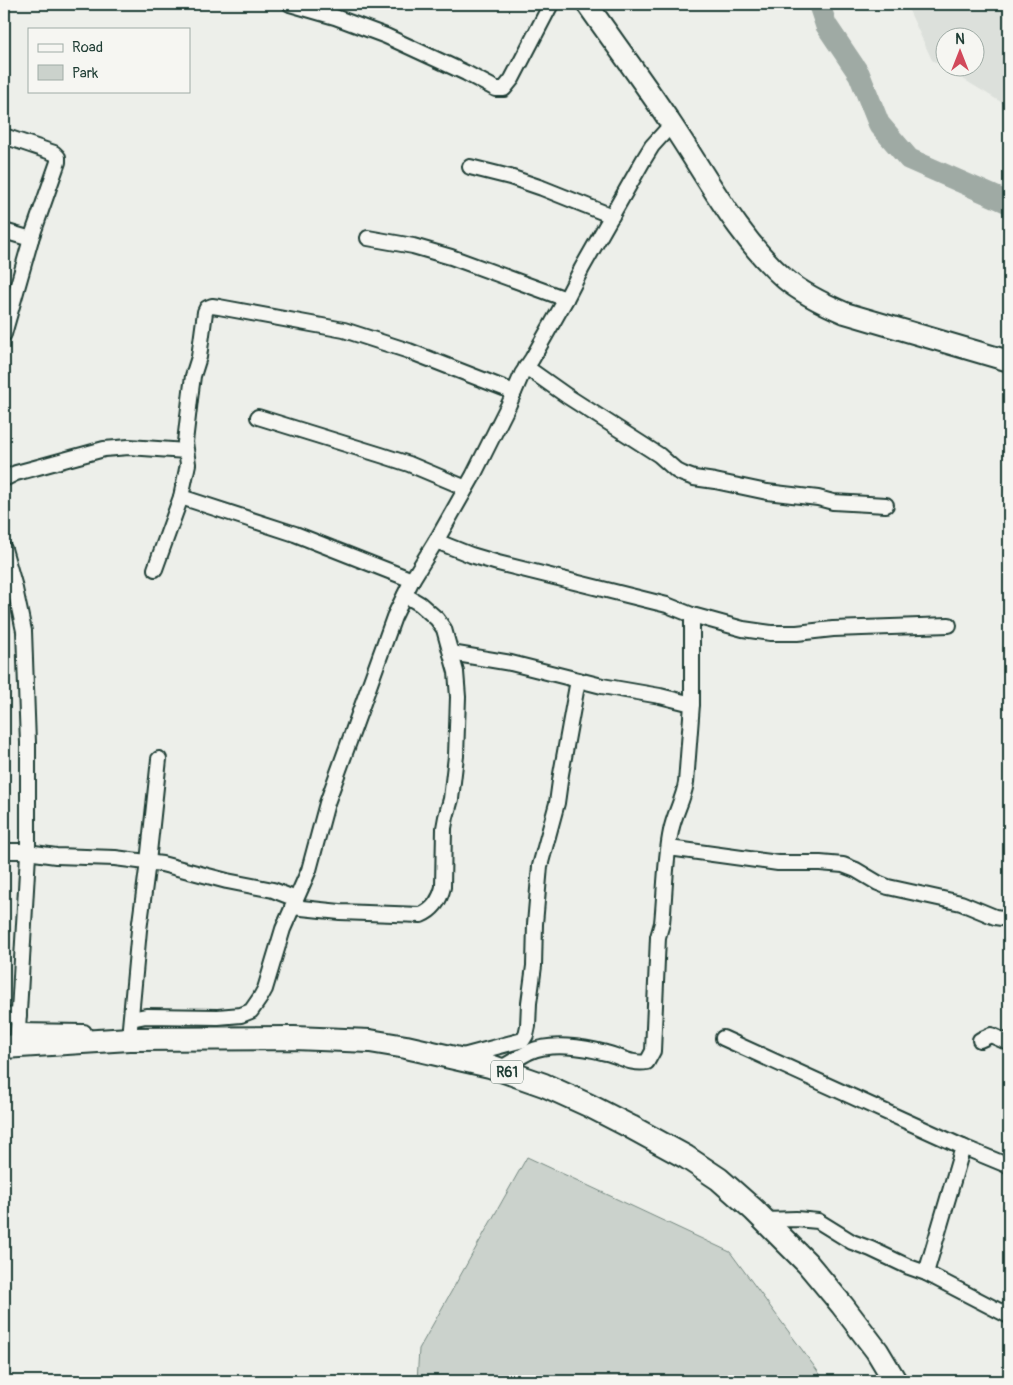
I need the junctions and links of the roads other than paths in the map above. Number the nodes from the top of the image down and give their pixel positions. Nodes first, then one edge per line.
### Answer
1 (290, 4) edge
2 (552, 4) edge
3 (587, 4) edge
4 (672, 124) junction
5 (4, 136) edge
6 (470, 167) dead end
7 (612, 216) junction
8 (4, 230) edge
9 (368, 238) dead end
10 (31, 239) junction
11 (566, 299) junction
12 (4, 334) edge
13 (1009, 361) edge
14 (526, 367) junction
15 (514, 392) junction
16 (258, 417) dead end
17 (186, 451) junction
18 (4, 479) edge
19 (466, 488) junction
20 (181, 497) junction
21 (886, 505) dead end
22 (436, 541) junction
23 (4, 549) edge
24 (156, 569) dead end
25 (412, 580) junction
26 (405, 595) junction
27 (692, 615) junction
28 (949, 625) dead end
29 (451, 653) junction
30 (578, 680) junction
31 (692, 704) junction
32 (159, 759) dead end
33 (669, 848) junction
34 (4, 851) edge
35 (28, 852) junction
36 (148, 862) junction
37 (294, 903) junction
38 (1009, 919) edge
39 (19, 1015) junction
40 (4, 1016) edge
41 (130, 1030) junction
42 (723, 1038) dead end
43 (980, 1040) dead end
44 (13, 1042) edge
45 (1009, 1043) edge
46 (454, 1058) junction
47 (499, 1069) junction
48 (963, 1147) junction
49 (1009, 1166) edge
50 (764, 1220) junction
51 (926, 1273) junction
52 (1009, 1316) edge
53 (895, 1381) edge

1 - 2 street
3 - 4 street
4 - 7 street
4 - 13 street
5 - 10 street
6 - 7 street
7 - 11 street
8 - 10 street
9 - 11 street
10 - 12 street
11 - 14 street
14 - 15 street
14 - 21 street
15 - 17 street
15 - 19 street
16 - 19 street
17 - 18 street
17 - 20 street
19 - 22 street
20 - 24 street
20 - 25 street
22 - 25 street
22 - 27 street
23 - 35 street
25 - 26 street
26 - 29 street
26 - 37 street
27 - 28 street
27 - 31 street
29 - 30 street
29 - 37 street
30 - 31 street
30 - 46 street
31 - 33 street
32 - 36 street
33 - 38 street
33 - 47 street
34 - 35 street
35 - 36 street
35 - 39 street
36 - 37 street
36 - 41 street
37 - 41 street
39 - 40 street
39 - 44 street
41 - 44 main road, R61
41 - 46 main road, R61
42 - 48 street
43 - 45 street
46 - 47 main road, R61
47 - 50 main road, R61
48 - 49 street
48 - 51 street
50 - 51 street
50 - 53 main road, R61
51 - 52 street

